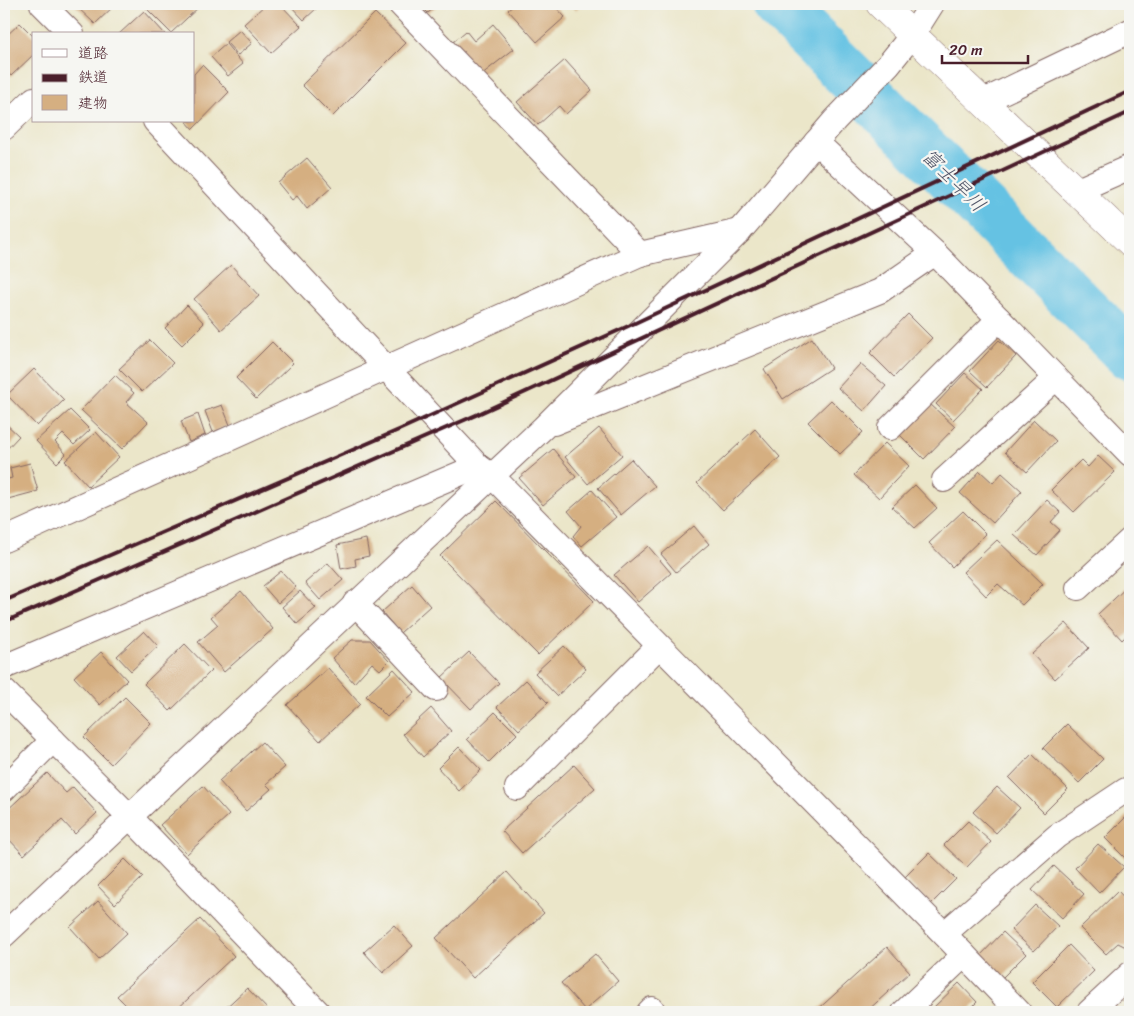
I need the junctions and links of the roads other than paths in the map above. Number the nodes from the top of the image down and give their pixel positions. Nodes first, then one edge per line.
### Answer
1 (42, 4) edge
2 (400, 4) edge
3 (880, 4) edge
4 (932, 4) edge
5 (1130, 30) edge
6 (70, 32) edge
7 (913, 34) junction
8 (32, 101) edge
9 (984, 101) junction
10 (156, 122) edge
11 (4, 128) edge
12 (816, 142) junction
13 (1130, 167) edge
14 (1078, 190) junction
15 (740, 231) junction
16 (1130, 242) edge
17 (935, 253) junction
18 (640, 254) junction
19 (999, 319) junction
20 (388, 368) junction
21 (1056, 378) junction
22 (543, 428) junction
23 (890, 428) dead end
24 (1130, 454) edge
25 (484, 471) junction
26 (944, 480) dead end
27 (4, 540) edge
28 (1130, 540) edge
29 (1078, 588) dead end
30 (355, 603) junction
31 (659, 646) junction
32 (4, 667) edge
33 (436, 689) dead end
34 (4, 691) edge
35 (53, 740) junction
36 (516, 788) dead end
37 (4, 789) edge
38 (1126, 790) dead end
39 (128, 815) junction
40 (944, 934) junction
41 (4, 935) edge
42 (964, 954) junction
43 (1130, 974) edge
44 (318, 1012) edge
45 (904, 1012) edge
46 (1019, 1012) edge
47 (1089, 1012) edge

1 - 6 street
2 - 18 street
3 - 7 street
4 - 7 street
5 - 9 street
7 - 9 street
7 - 12 street
8 - 11 street
9 - 14 street
10 - 20 street
12 - 15 street
12 - 17 street
13 - 14 street
14 - 16 street
15 - 18 street
15 - 22 street
17 - 19 street
17 - 22 street
18 - 20 street
19 - 21 street
19 - 23 street
20 - 25 street
20 - 27 street
21 - 24 street
21 - 26 street
22 - 25 street
25 - 30 street
25 - 31 street
25 - 32 street
28 - 29 street
30 - 33 street
30 - 39 street
31 - 36 street
31 - 40 street
34 - 35 street
35 - 37 street
35 - 39 street
38 - 40 street
39 - 41 street
39 - 44 street
40 - 42 street
42 - 45 street
42 - 46 street
43 - 47 street

